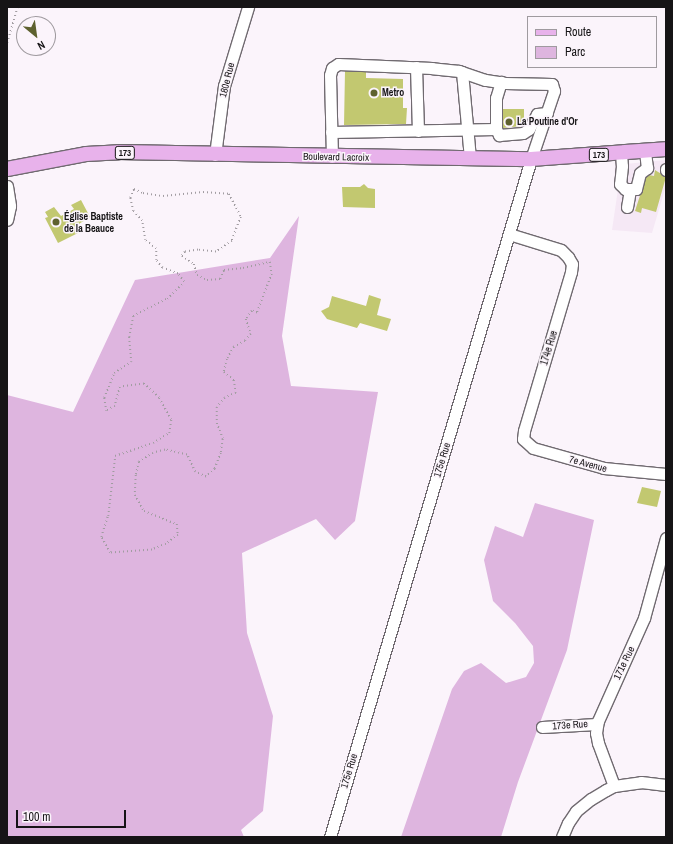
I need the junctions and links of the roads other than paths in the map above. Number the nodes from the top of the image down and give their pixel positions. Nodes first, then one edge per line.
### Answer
1 (248, 7) edge
2 (416, 67) junction
3 (462, 72) junction
4 (501, 82) junction
5 (546, 113) junction
6 (496, 129) junction
7 (469, 130) junction
8 (418, 131) junction
9 (331, 132) junction
10 (666, 149) edge
11 (645, 151) junction
12 (620, 153) junction
13 (215, 155) junction
14 (332, 157) junction
15 (470, 158) junction
16 (531, 159) junction
17 (7, 169) edge
18 (7, 186) edge
19 (630, 190) junction
20 (627, 207) dead end
21 (7, 220) edge
22 (510, 234) junction
23 (524, 431) joint
24 (666, 474) edge
25 (666, 538) edge
26 (597, 724) junction
27 (542, 727) dead end
28 (666, 785) edge
29 (614, 786) junction
30 (330, 837) edge
31 (562, 837) edge

1 - 13 street, 180e Rue
2 - 3 street
2 - 8 street
2 - 9 street
3 - 4 street
3 - 7 street
4 - 5 street, 175e Rue
4 - 6 street
5 - 6 street
5 - 16 street, 175e Rue
6 - 7 street
7 - 8 street
7 - 15 street
8 - 9 street
9 - 14 street
10 - 11 main road, Boulevard Lacroix / 173
11 - 12 main road, Boulevard Lacroix / 173
11 - 19 street
12 - 16 main road, Boulevard Lacroix / 173
12 - 19 street
13 - 14 main road, Boulevard Lacroix / 173
13 - 17 main road, Boulevard Lacroix / 173
14 - 15 main road, Boulevard Lacroix / 173
15 - 16 main road, Boulevard Lacroix / 173
16 - 22 street, 175e Rue
18 - 21 street
19 - 20 street
22 - 23 street, 174e Rue
22 - 30 street, 175e Rue
23 - 24 street, 7e Avenue
25 - 26 street, 171e Rue
26 - 27 street, 173e Rue
26 - 29 street, 171e Rue
28 - 29 street
29 - 31 street

